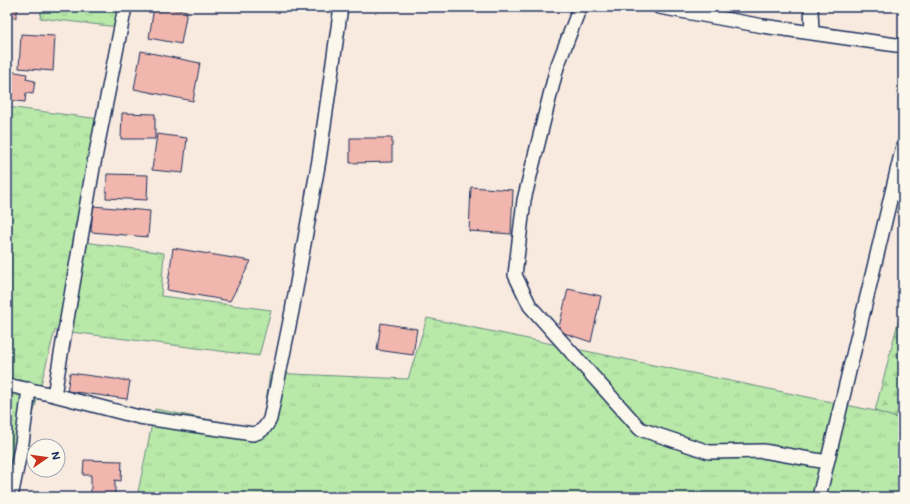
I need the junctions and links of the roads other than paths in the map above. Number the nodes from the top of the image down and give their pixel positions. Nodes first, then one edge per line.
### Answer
1 (125, 7) edge
2 (341, 7) edge
3 (580, 7) edge
4 (659, 7) edge
5 (811, 7) edge
6 (812, 33) junction
7 (903, 46) edge
8 (903, 146) edge
9 (7, 385) edge
10 (29, 389) junction
11 (54, 395) junction
12 (827, 462) junction
13 (11, 497) edge
14 (819, 497) edge

1 - 11 street
2 - 11 street
3 - 12 street
4 - 6 street
5 - 6 street
6 - 7 street
8 - 12 street
9 - 10 street
10 - 11 street
10 - 13 street
12 - 14 street

